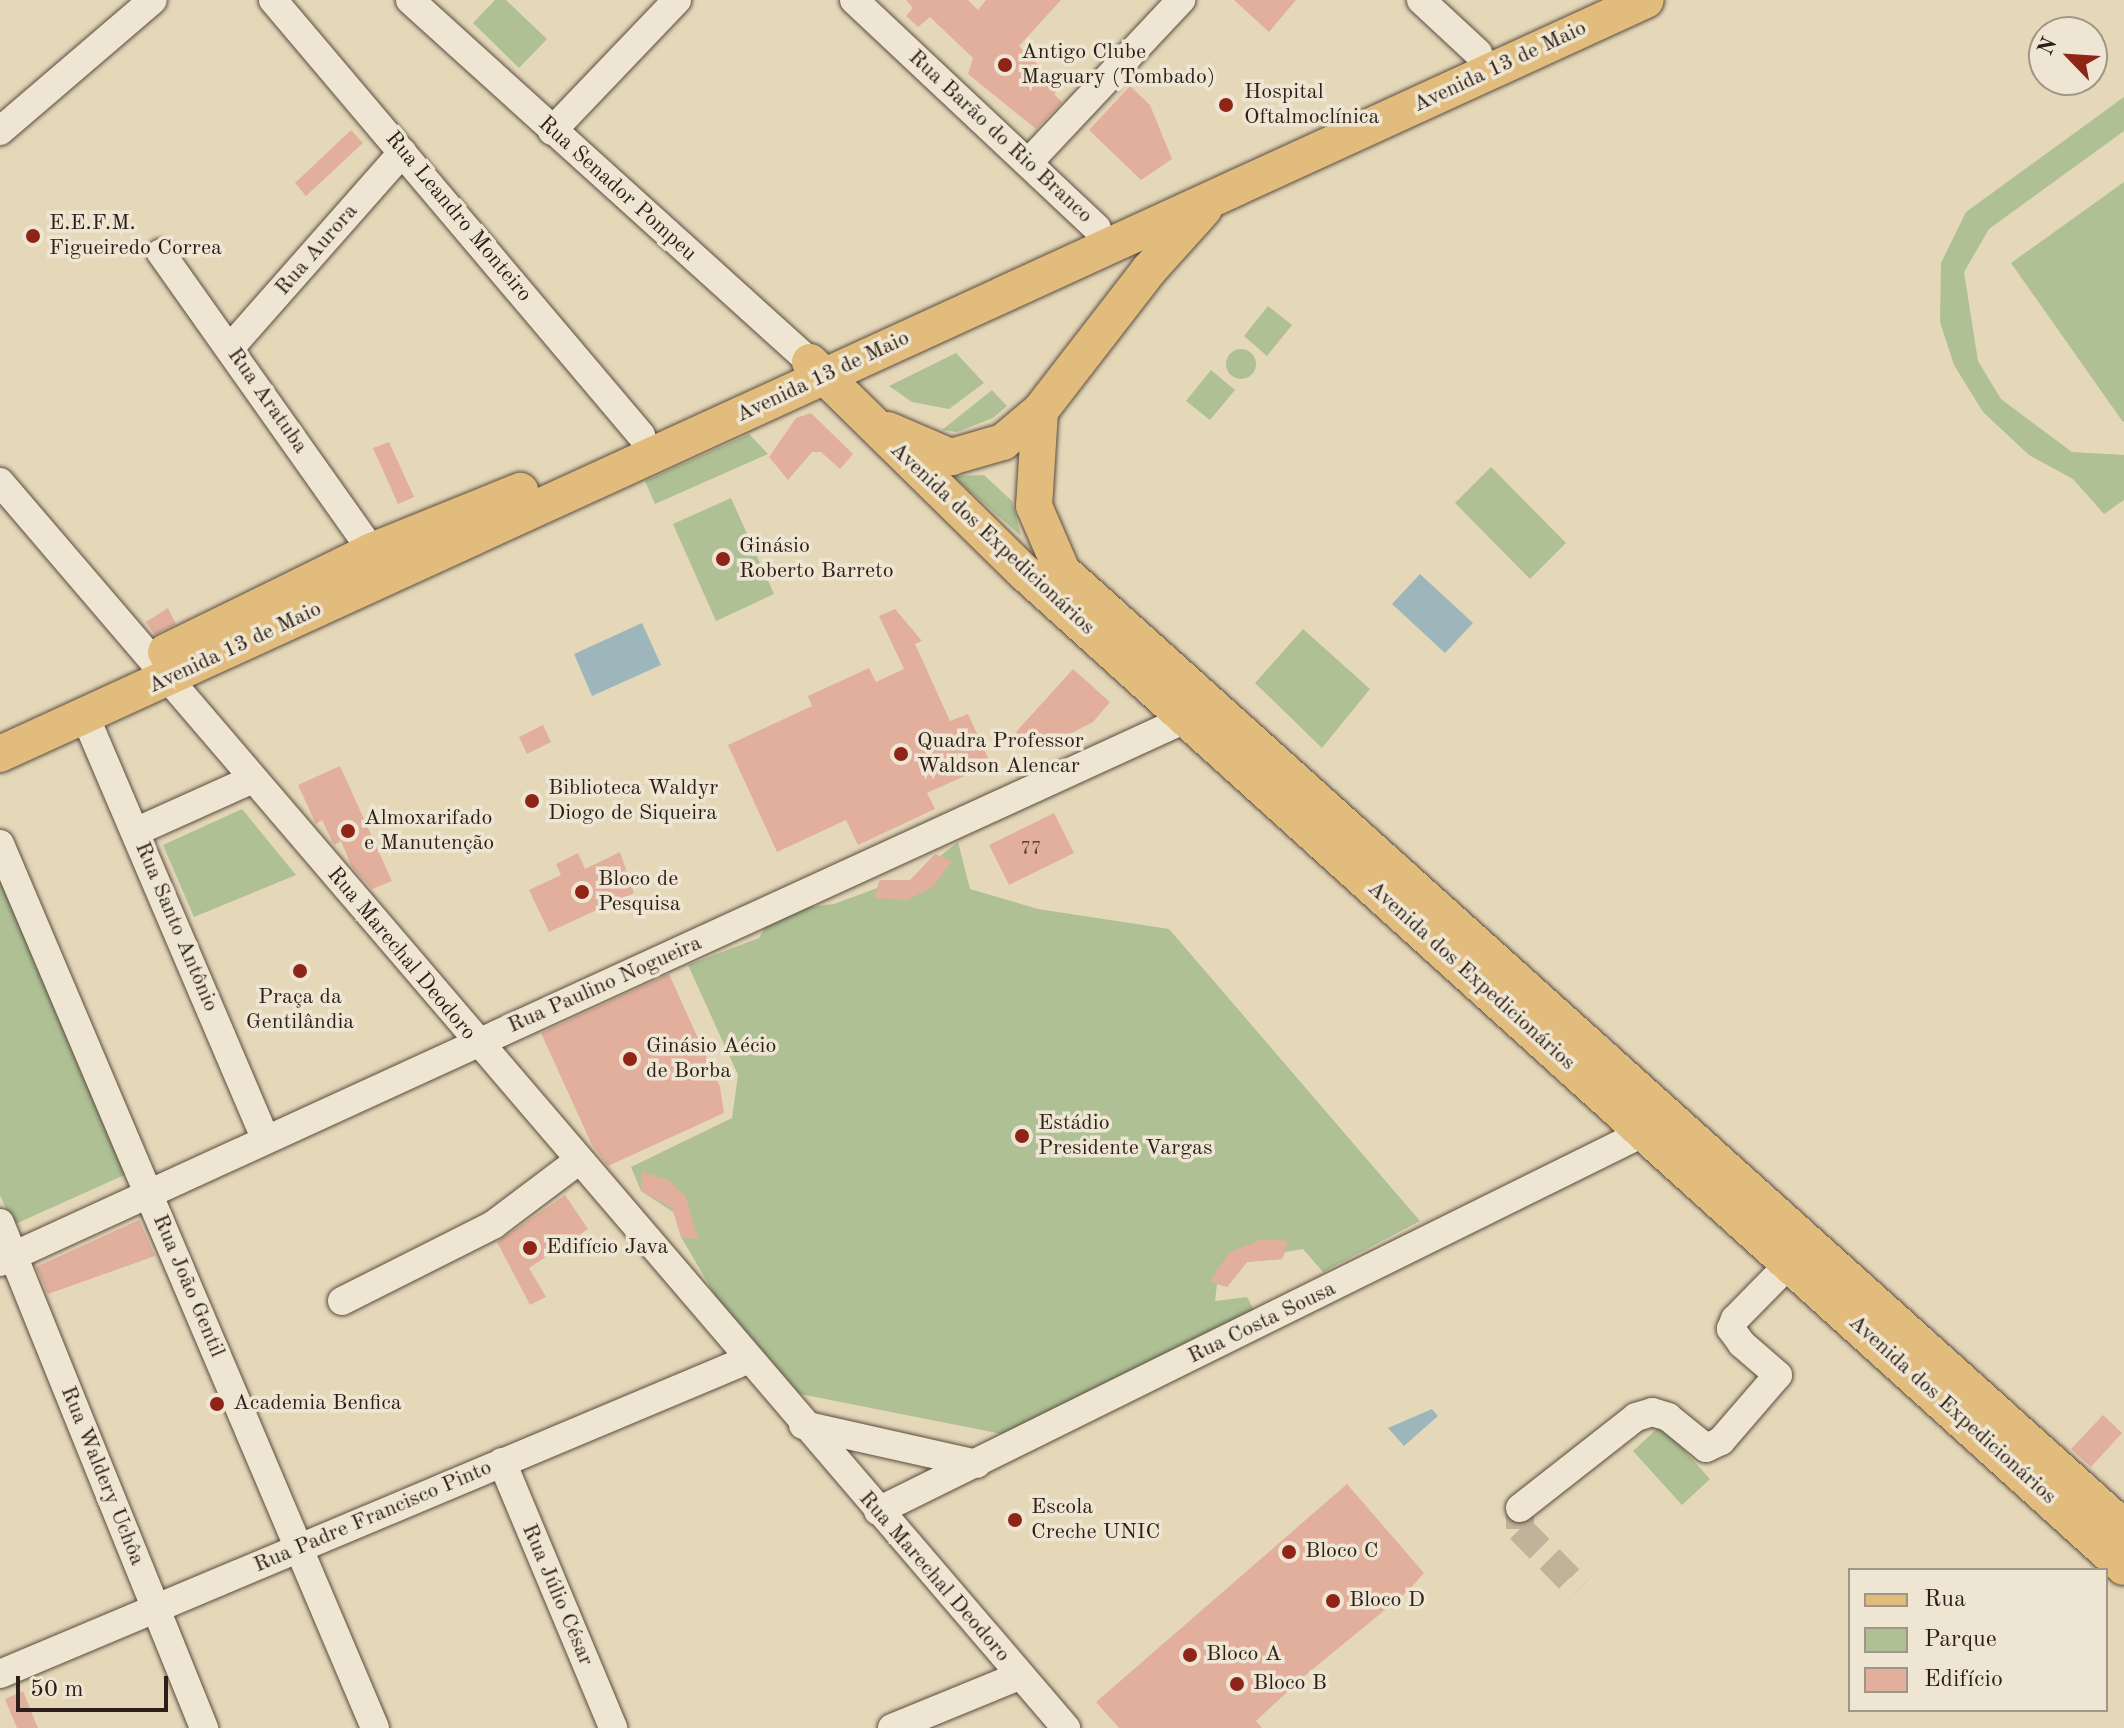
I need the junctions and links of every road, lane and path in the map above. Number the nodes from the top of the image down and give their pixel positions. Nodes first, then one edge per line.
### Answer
1 (153, 0) edge
2 (273, 0) edge
3 (410, 0) edge
4 (677, 0) edge
5 (854, 0) edge
6 (1181, 0) edge
7 (1421, 0) edge
8 (1594, 0) edge
9 (1646, 0) edge
10 (1478, 53) junction
11 (0, 131) edge
12 (552, 131) junction
13 (403, 152) junction
14 (1028, 163) junction
15 (1214, 198) junction
16 (1106, 236) junction
17 (161, 253) dead end
18 (1149, 270) junction
19 (230, 348) junction
20 (817, 368) junction
21 (1040, 411) junction
22 (868, 421) junction
23 (641, 435) junction
24 (0, 482) edge
25 (372, 551) junction
26 (161, 668) junction
27 (1198, 714) junction
28 (85, 716) junction
29 (0, 728) edge
30 (0, 754) edge
31 (253, 779) junction
32 (135, 832) junction
33 (0, 844) edge
34 (477, 1043) junction
35 (1645, 1132) junction
36 (265, 1139) junction
37 (578, 1161) junction
38 (148, 1193) junction
39 (0, 1223) edge
40 (7, 1259) edge
41 (1790, 1263) junction
42 (342, 1301) dead end
43 (747, 1360) junction
44 (803, 1425) junction
45 (2013, 1445) junction
46 (502, 1462) junction
47 (977, 1464) junction
48 (1520, 1508) dead end
49 (878, 1511) junction
50 (2124, 1528) edge
51 (300, 1549) junction
52 (2124, 1567) edge
53 (155, 1610) junction
54 (0, 1674) edge
55 (1019, 1676) junction
56 (204, 1728) edge
57 (376, 1728) edge
58 (613, 1728) edge
59 (892, 1728) edge
60 (1066, 1728) edge

1 - 11 street
2 - 13 street, Rua Leandro Monteiro
3 - 12 street, Rua Senador Pompeu
4 - 12 street
5 - 14 street, Rua Barão do Rio Branco
6 - 14 street
7 - 10 street
8 - 10 main road, Avenida 13 de Maio
9 - 15 main road, Avenida 13 de Maio
10 - 16 main road, Avenida 13 de Maio
12 - 20 street, Rua Senador Pompeu
13 - 19 street, Rua Aurora
13 - 23 street, Rua Leandro Monteiro
14 - 16 street, Rua Barão do Rio Branco
15 - 16 main road, Avenida 13 de Maio
15 - 18 main road
16 - 18 main road, Rua Barão do Rio Branco
16 - 20 main road, Avenida 13 de Maio
17 - 19 street, Rua Aratuba
18 - 21 main road
19 - 25 street, Rua Aratuba
20 - 22 main road, Avenida dos Expedicionários
20 - 23 main road, Avenida 13 de Maio
20 - 26 main road, Avenida 13 de Maio
21 - 22 main road
21 - 27 main road, Avenida dos Expedicionários
22 - 27 main road, Avenida dos Expedicionários
23 - 25 main road, Avenida 13 de Maio
24 - 26 street, Rua Marechal Deodoro
25 - 26 main road, Avenida 13 de Maio
26 - 28 main road, Avenida 13 de Maio
26 - 29 main road, Avenida 13 de Maio
26 - 31 street, Rua Marechal Deodoro
27 - 34 street, Rua Paulino Nogueira
27 - 35 main road, Avenida dos Expedicionários
27 - 45 main road, Avenida dos Expedicionários
28 - 30 main road, Avenida 13 de Maio
28 - 32 street, Rua Santo Antônio
31 - 32 street
31 - 34 street, Rua Marechal Deodoro
32 - 36 street, Rua Santo Antônio
33 - 38 street, Rua João Gentil
34 - 36 street, Rua Paulino Nogueira
34 - 37 street, Rua Marechal Deodoro
35 - 41 main road, Avenida dos Expedicionários
35 - 47 street, Rua Costa Sousa
36 - 38 street, Rua Paulino Nogueira
37 - 42 street
37 - 43 street, Rua Marechal Deodoro
38 - 40 street, Rua Paulino Nogueira
38 - 51 street, Rua João Gentil
39 - 40 street, Rua Waldery Uchôa
40 - 53 street, Rua Waldery Uchôa
41 - 45 main road, Avenida dos Expedicionários
41 - 48 street
43 - 44 street, Rua Marechal Deodoro
43 - 46 street, Rua Padre Francisco Pinto
44 - 47 street
44 - 49 street, Rua Marechal Deodoro
45 - 50 main road, Avenida dos Expedicionários
45 - 52 main road, Avenida dos Expedicionários
46 - 51 street, Rua Padre Francisco Pinto
46 - 58 street, Rua Júlio César
47 - 49 street, Rua Costa Sousa
49 - 55 street, Rua Marechal Deodoro
51 - 53 street, Rua Padre Francisco Pinto
51 - 57 street, Rua João Gentil
53 - 54 street, Rua Padre Francisco Pinto
53 - 56 street, Rua Waldery Uchôa
55 - 59 street
55 - 60 street, Rua Marechal Deodoro

